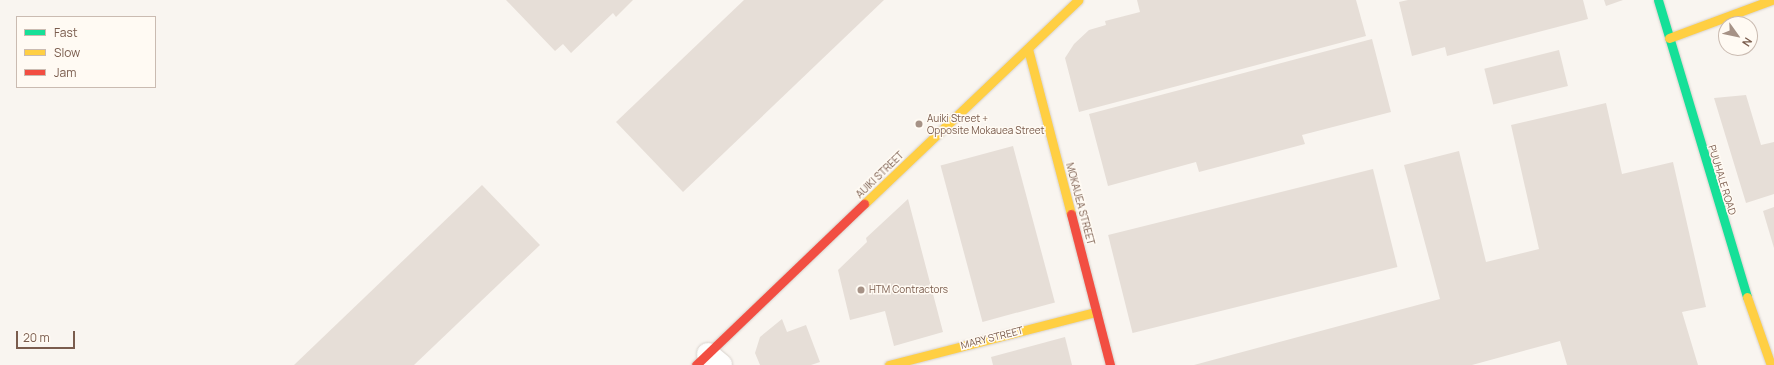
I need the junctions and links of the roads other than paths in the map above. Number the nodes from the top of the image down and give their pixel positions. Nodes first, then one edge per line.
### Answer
1 (1078, 0) edge
2 (1658, 0) edge
3 (1772, 0) edge
4 (1669, 38) junction
5 (1028, 49) junction
6 (1096, 312) junction
7 (708, 361) edge
8 (889, 365) edge
9 (1110, 365) edge
10 (1771, 365) edge

1 - 5 street, AUIKI STREET
2 - 4 street, PUUHALE ROAD
3 - 4 street
4 - 10 street, PUUHALE ROAD
5 - 6 street, MOKAUEA STREET
5 - 7 street, AUIKI STREET
6 - 8 street, MARY STREET
6 - 9 street, MOKAUEA STREET

